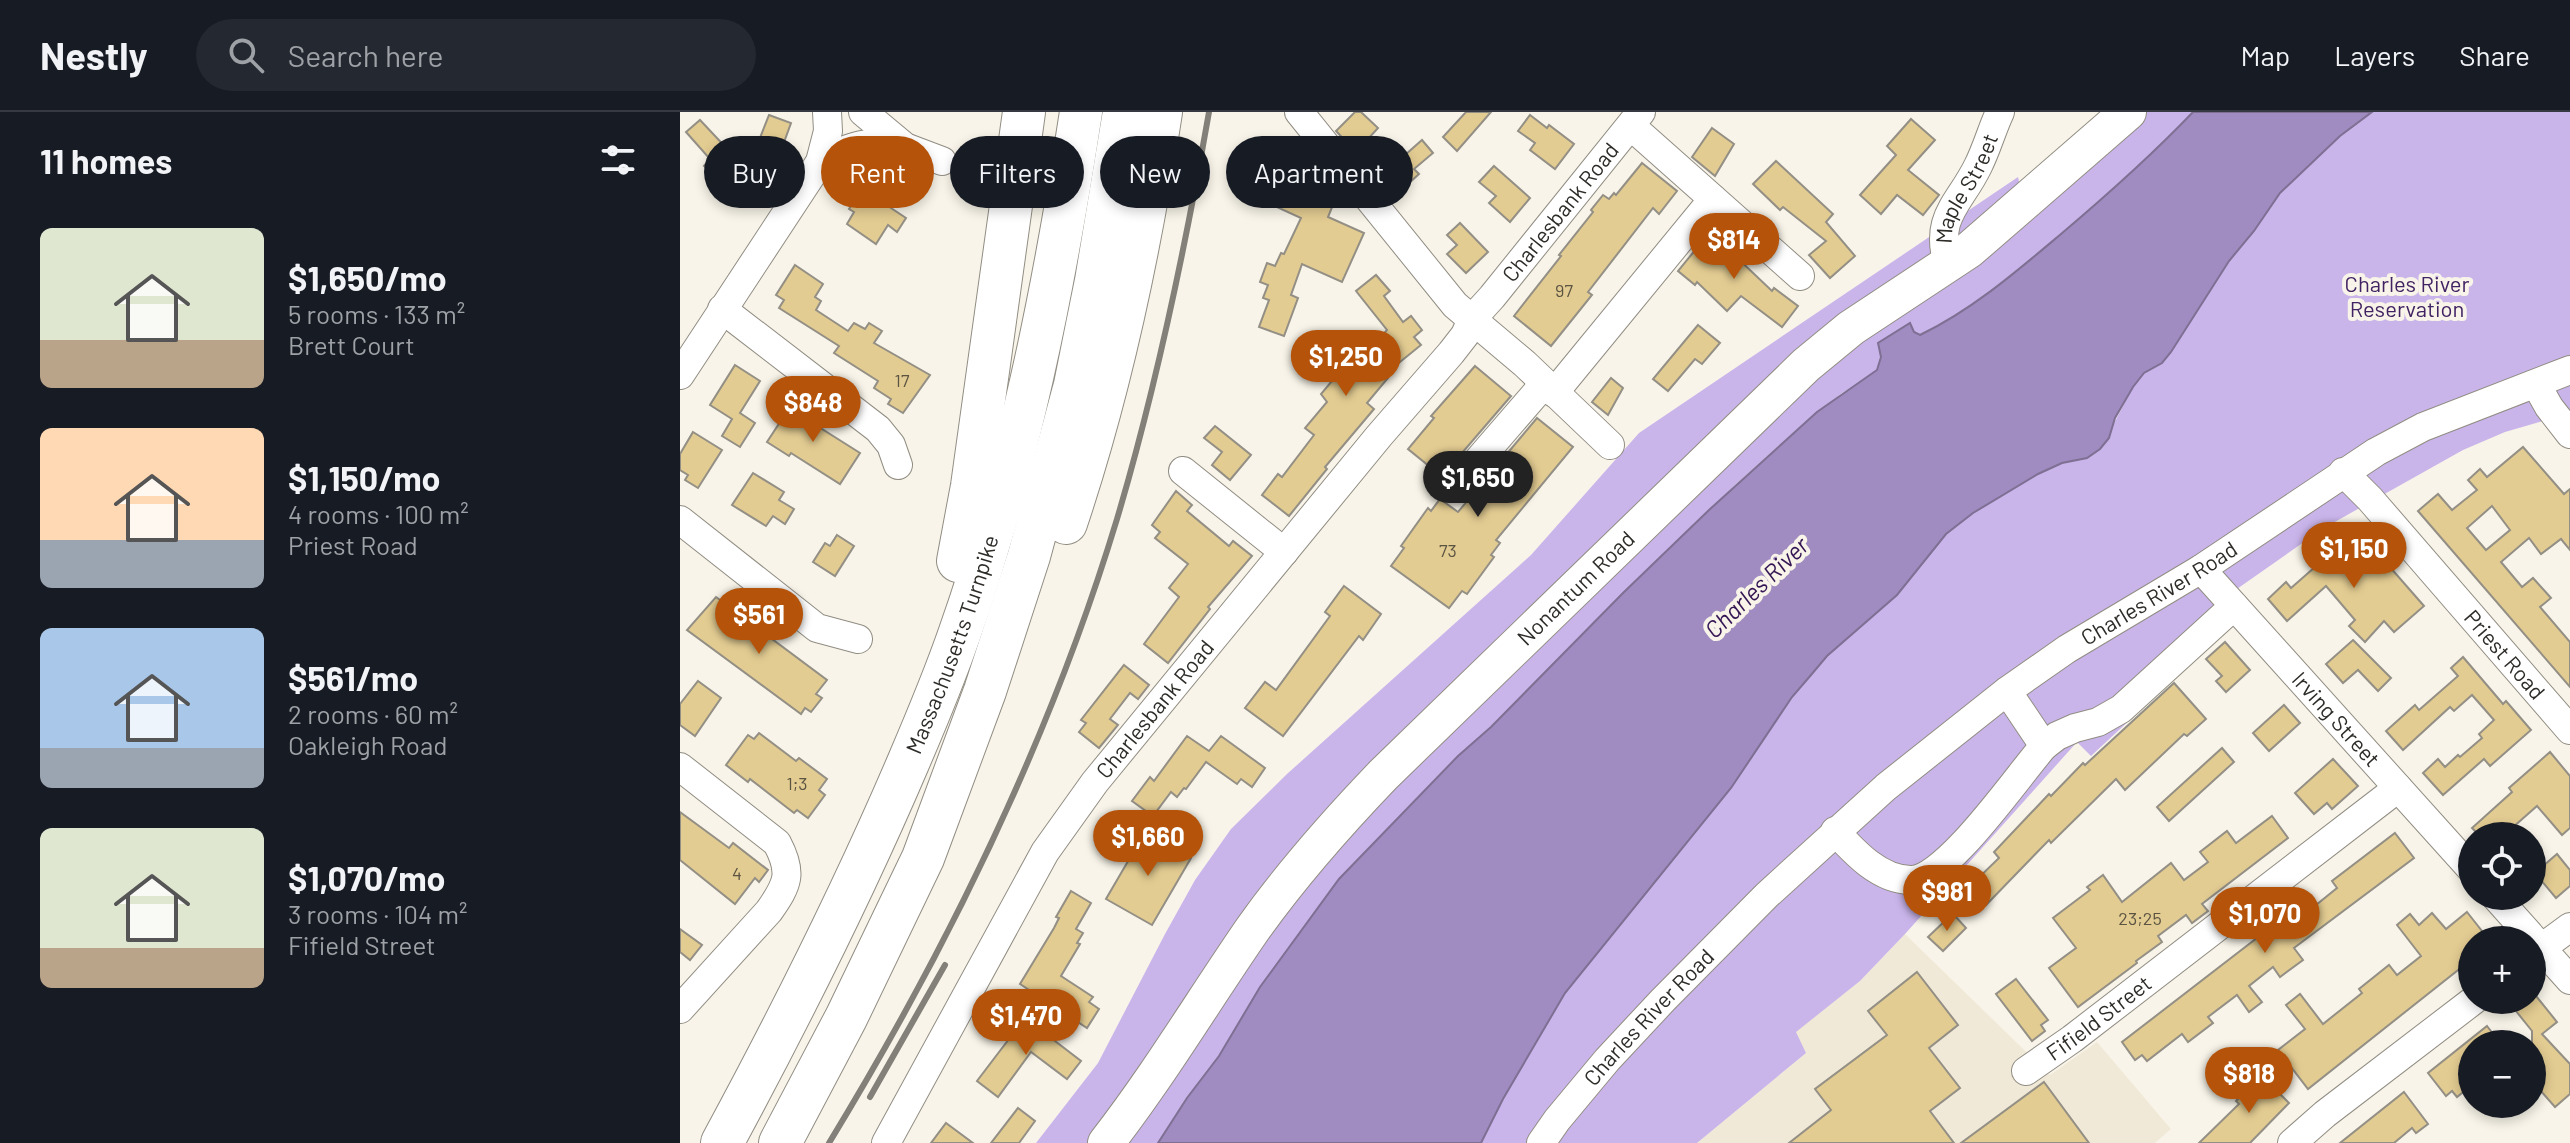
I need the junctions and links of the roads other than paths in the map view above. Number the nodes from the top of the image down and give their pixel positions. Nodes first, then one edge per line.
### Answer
1 (827, 112) edge
2 (863, 112) edge
3 (1024, 112) edge
4 (1081, 112) edge
5 (1124, 112) edge
6 (1161, 112) edge
7 (1299, 112) edge
8 (2000, 112) edge
9 (2128, 112) edge
10 (1636, 119) edge
11 (892, 136) edge
12 (934, 158) edge
13 (942, 161) dead end
14 (820, 162) joint
15 (1713, 199) junction
16 (1948, 265) junction
17 (1800, 276) dead end
18 (1436, 283) junction
19 (722, 309) junction
20 (1472, 319) junction
21 (2570, 370) edge
22 (680, 375) edge
23 (2536, 384) junction
24 (1420, 387) junction
25 (1549, 388) junction
26 (2570, 434) edge
27 (1610, 445) dead end
28 (898, 465) dead end
29 (1183, 471) dead end
30 (2343, 472) junction
31 (1462, 479) dead end
32 (680, 520) edge
33 (1284, 552) junction
34 (2201, 569) junction
35 (2234, 606) junction
36 (858, 639) dead end
37 (2007, 691) junction
38 (2570, 730) edge
39 (2044, 746) junction
40 (680, 767) edge
41 (2398, 788) junction
42 (891, 802) junction
43 (1835, 831) junction
44 (2458, 854) edge
45 (923, 858) junction
46 (2570, 927) edge
47 (2546, 945) edge
48 (2546, 960) edge
49 (2570, 980) edge
50 (680, 1009) edge
51 (2458, 1013) edge
52 (2026, 1071) dead end
53 (2297, 1141) edge
54 (722, 1143) edge
55 (780, 1143) edge
56 (886, 1143) edge
57 (1106, 1143) edge
58 (1541, 1143) edge

1 - 14 street
2 - 11 street
3 - 42 highway
4 - 42 highway, Massachusetts Turnpike
5 - 45 highway, Massachusetts Turnpike
6 - 45 highway
7 - 18 street
8 - 16 street, Maple Street
9 - 16 main road, Nonantum Road
10 - 15 street
10 - 20 street, Charlesbank Road
12 - 13 street
14 - 19 street
15 - 17 street
15 - 25 street
16 - 57 main road, Nonantum Road
18 - 20 street
18 - 24 street, Charlesbank Road
19 - 22 street
19 - 28 street
20 - 24 street, Charlesbank Road
20 - 25 street
21 - 23 street, Charles River Road
23 - 26 street
23 - 30 street, Charles River Road
24 - 33 street, Charlesbank Road
25 - 27 street
25 - 31 street
29 - 33 street
30 - 34 street, Charles River Road
30 - 38 street, Priest Road
32 - 36 street
33 - 56 street, Charlesbank Road
34 - 35 street, Irving Street
34 - 37 street, Charles River Road
35 - 39 street
35 - 41 street, Irving Street
37 - 39 street
37 - 43 street, Charles River Road
39 - 43 street
40 - 50 street
41 - 44 street, Irving Street
41 - 52 street, Fifield Street
42 - 54 highway, Massachusetts Turnpike
43 - 58 street, Charles River Road
45 - 55 highway, Massachusetts Turnpike
46 - 47 street
48 - 49 street
51 - 53 street

